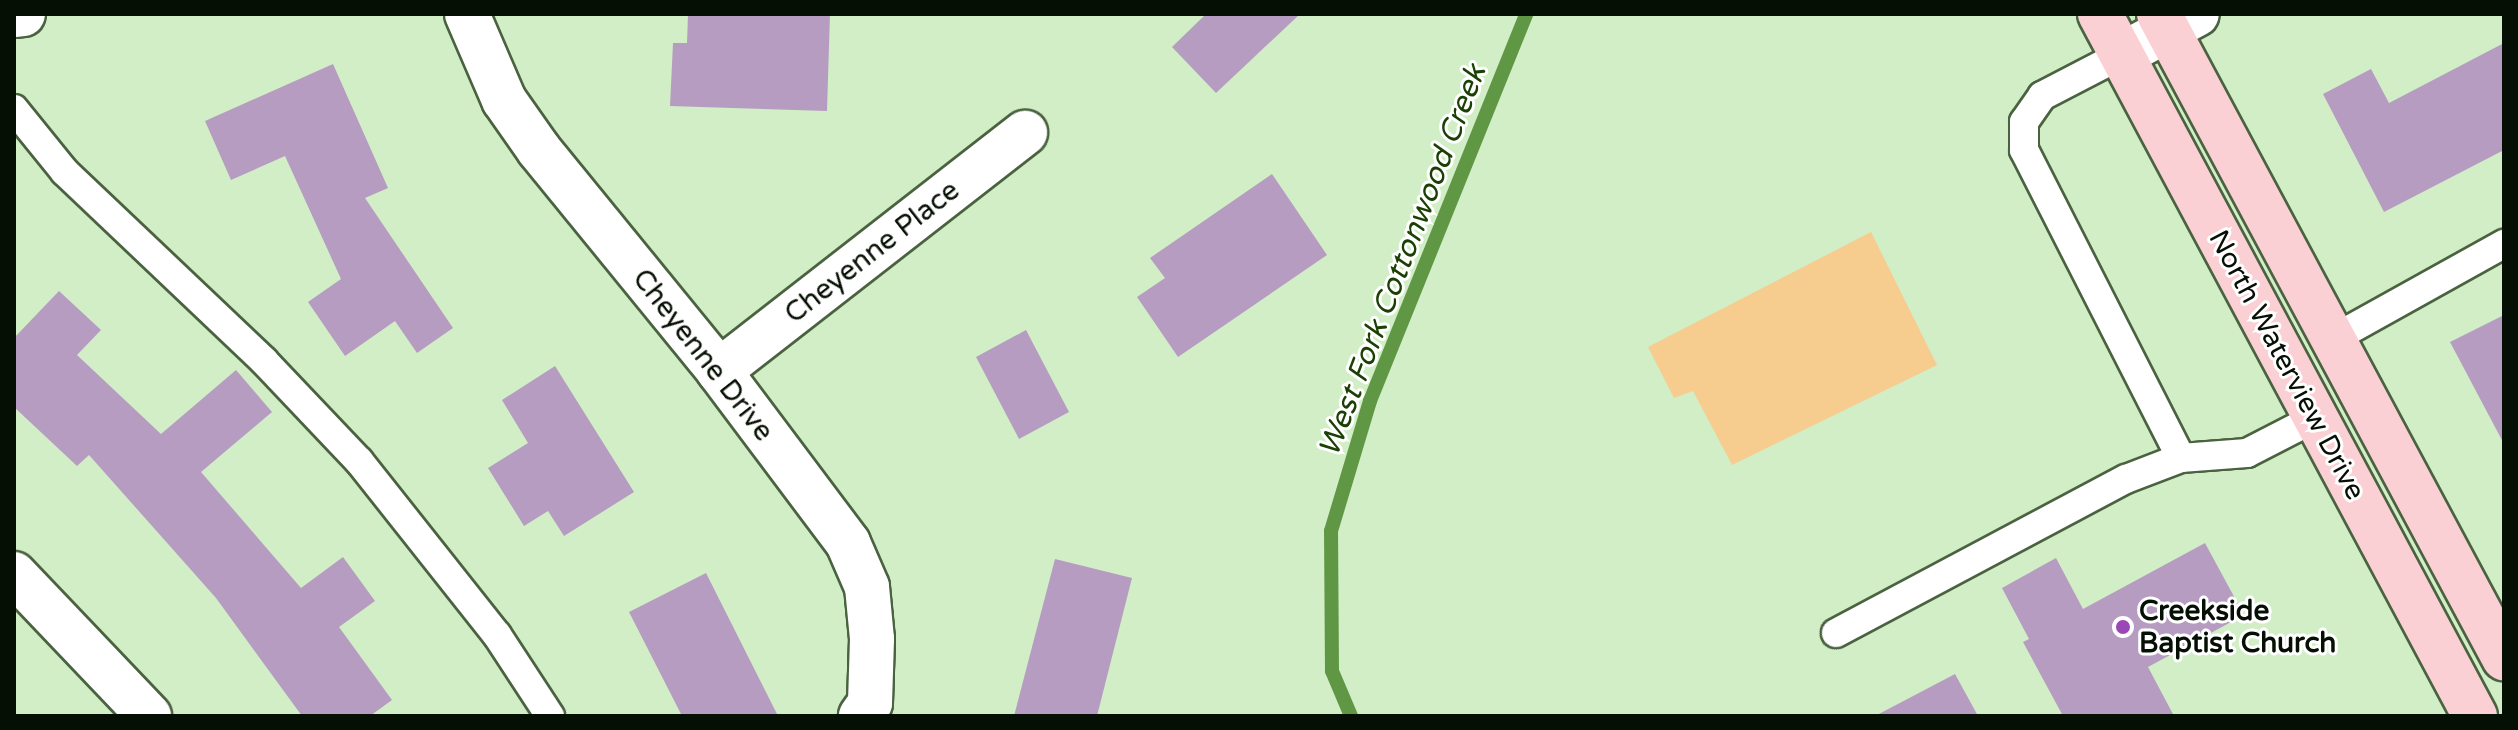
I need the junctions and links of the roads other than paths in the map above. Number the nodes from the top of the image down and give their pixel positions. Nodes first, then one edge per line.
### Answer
1 (23, 14) edge
2 (467, 14) edge
3 (2100, 14) edge
4 (14, 15) edge
5 (2175, 19) edge
6 (2121, 55) junction
7 (14, 109) edge
8 (1025, 133) dead end
9 (2504, 244) edge
10 (2333, 339) junction
11 (719, 371) junction
12 (2315, 418) junction
13 (2181, 458) junction
14 (14, 574) edge
15 (1836, 633) dead end
16 (2501, 647) edge
17 (2449, 668) junction
18 (149, 716) edge
19 (550, 716) edge
20 (861, 716) edge
21 (2475, 716) edge

1 - 4 street
2 - 11 street, Cheyenne Drive
3 - 6 street, North Waterview Drive
5 - 6 street
5 - 10 street, North Waterview Drive
6 - 12 street, North Waterview Drive
6 - 13 lane
7 - 19 lane
8 - 11 street, Cheyenne Place
9 - 10 lane
10 - 16 street, North Waterview Drive
11 - 20 street, Cheyenne Drive
12 - 13 lane
12 - 17 street, North Waterview Drive
13 - 15 lane
14 - 18 street
16 - 17 street
17 - 21 street, North Waterview Drive

